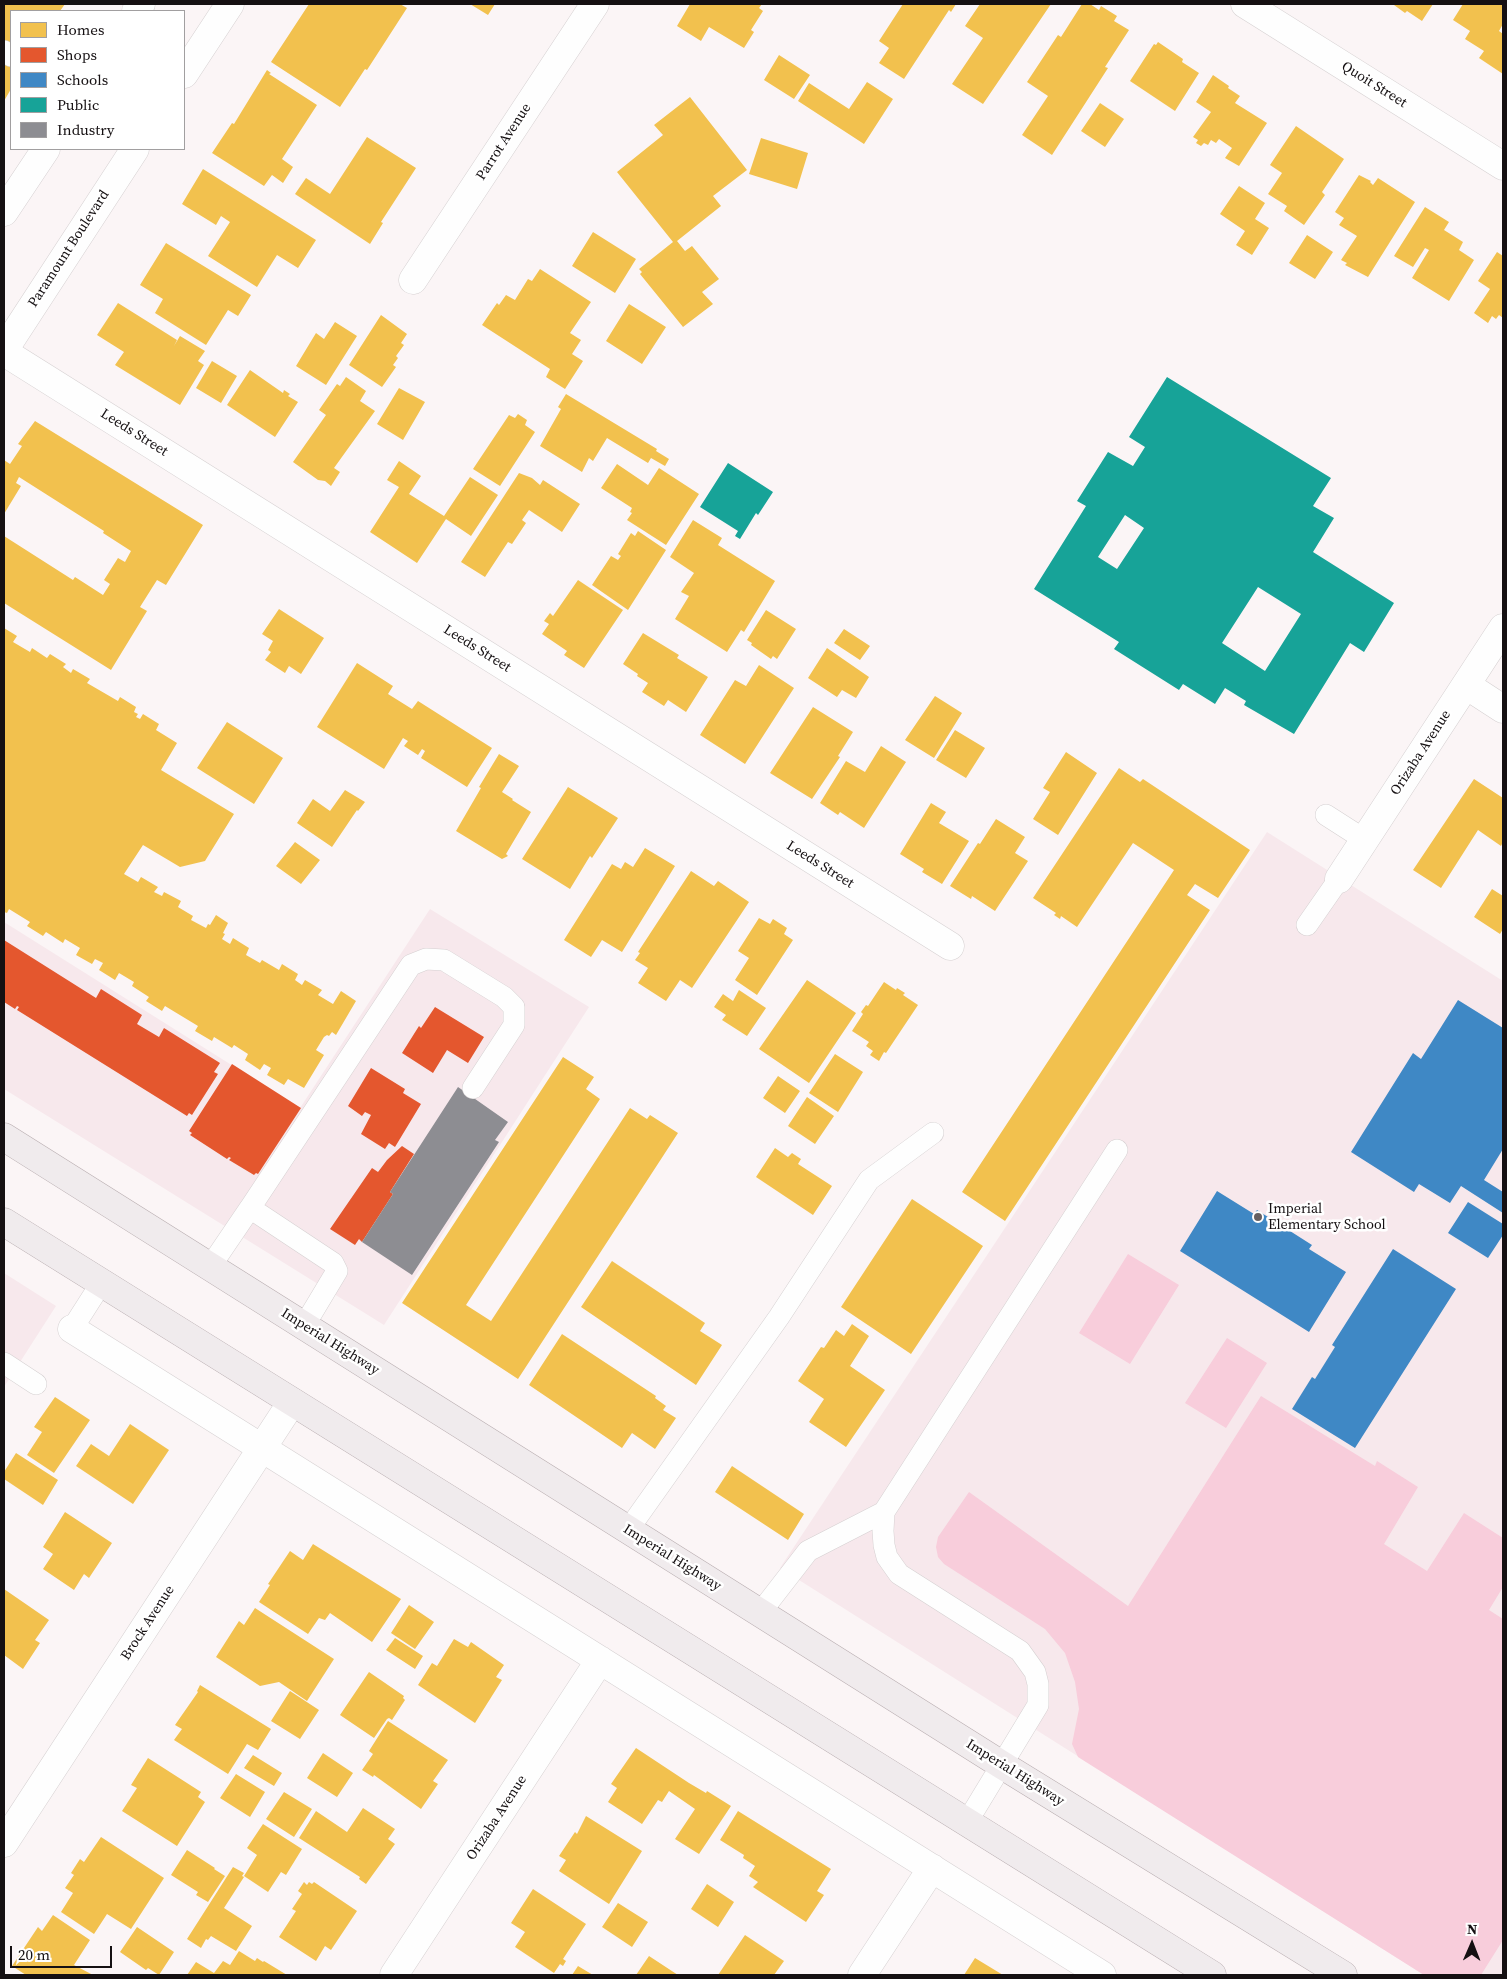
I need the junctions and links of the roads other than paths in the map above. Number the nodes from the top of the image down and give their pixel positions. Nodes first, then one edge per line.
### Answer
1 (230, 4) edge
2 (595, 4) edge
3 (1245, 4) edge
4 (185, 72) edge
5 (45, 150) edge
6 (134, 150) edge
7 (1503, 166) edge
8 (4, 212) edge
9 (413, 280) dead end
10 (4, 351) edge
11 (1503, 628) edge
12 (1466, 685) junction
13 (1503, 709) edge
14 (1326, 815) dead end
15 (1365, 840) junction
16 (1339, 879) joint
17 (1307, 925) dead end
18 (950, 946) dead end
19 (473, 1088) dead end
20 (933, 1133) dead end
21 (4, 1137) edge
22 (1118, 1150) dead end
23 (250, 1208) junction
24 (4, 1222) edge
25 (210, 1267) junction
26 (102, 1282) junction
27 (304, 1326) junction
28 (72, 1329) joint
29 (4, 1363) edge
30 (36, 1384) dead end
31 (292, 1402) junction
32 (262, 1448) junction
33 (884, 1512) junction
34 (628, 1530) junction
35 (760, 1613) junction
36 (600, 1660) junction
37 (1002, 1765) junction
38 (967, 1822) junction
39 (4, 1843) edge
40 (932, 1868) junction
41 (394, 1975) edge
42 (862, 1975) edge
43 (1102, 1975) edge
44 (1212, 1975) edge
45 (1343, 1975) edge

1 - 4 street
2 - 9 street, Parrot Avenue
3 - 7 street, Quoit Street
5 - 8 street
6 - 10 street, Paramount Boulevard
10 - 18 street, Leeds Street
11 - 12 street, Orizaba Avenue
12 - 13 street
12 - 15 street, Orizaba Avenue
14 - 15 lane
15 - 16 street, Orizaba Avenue
16 - 17 lane
19 - 23 lane
20 - 34 lane
21 - 25 main road, Imperial Highway
22 - 33 lane
23 - 25 lane
23 - 27 lane
24 - 26 main road
25 - 27 main road, Imperial Highway
26 - 28 lane
26 - 31 main road
27 - 34 main road, Imperial Highway
28 - 32 street
29 - 30 lane
31 - 32 street, Brock Avenue
31 - 38 main road
32 - 36 street
32 - 39 street, Brock Avenue
33 - 35 lane
33 - 37 lane
34 - 35 main road, Imperial Highway
35 - 37 main road, Imperial Highway
36 - 40 street
36 - 41 street, Orizaba Avenue
37 - 38 lane
37 - 45 main road, Imperial Highway
38 - 44 main road
40 - 42 street
40 - 43 street

